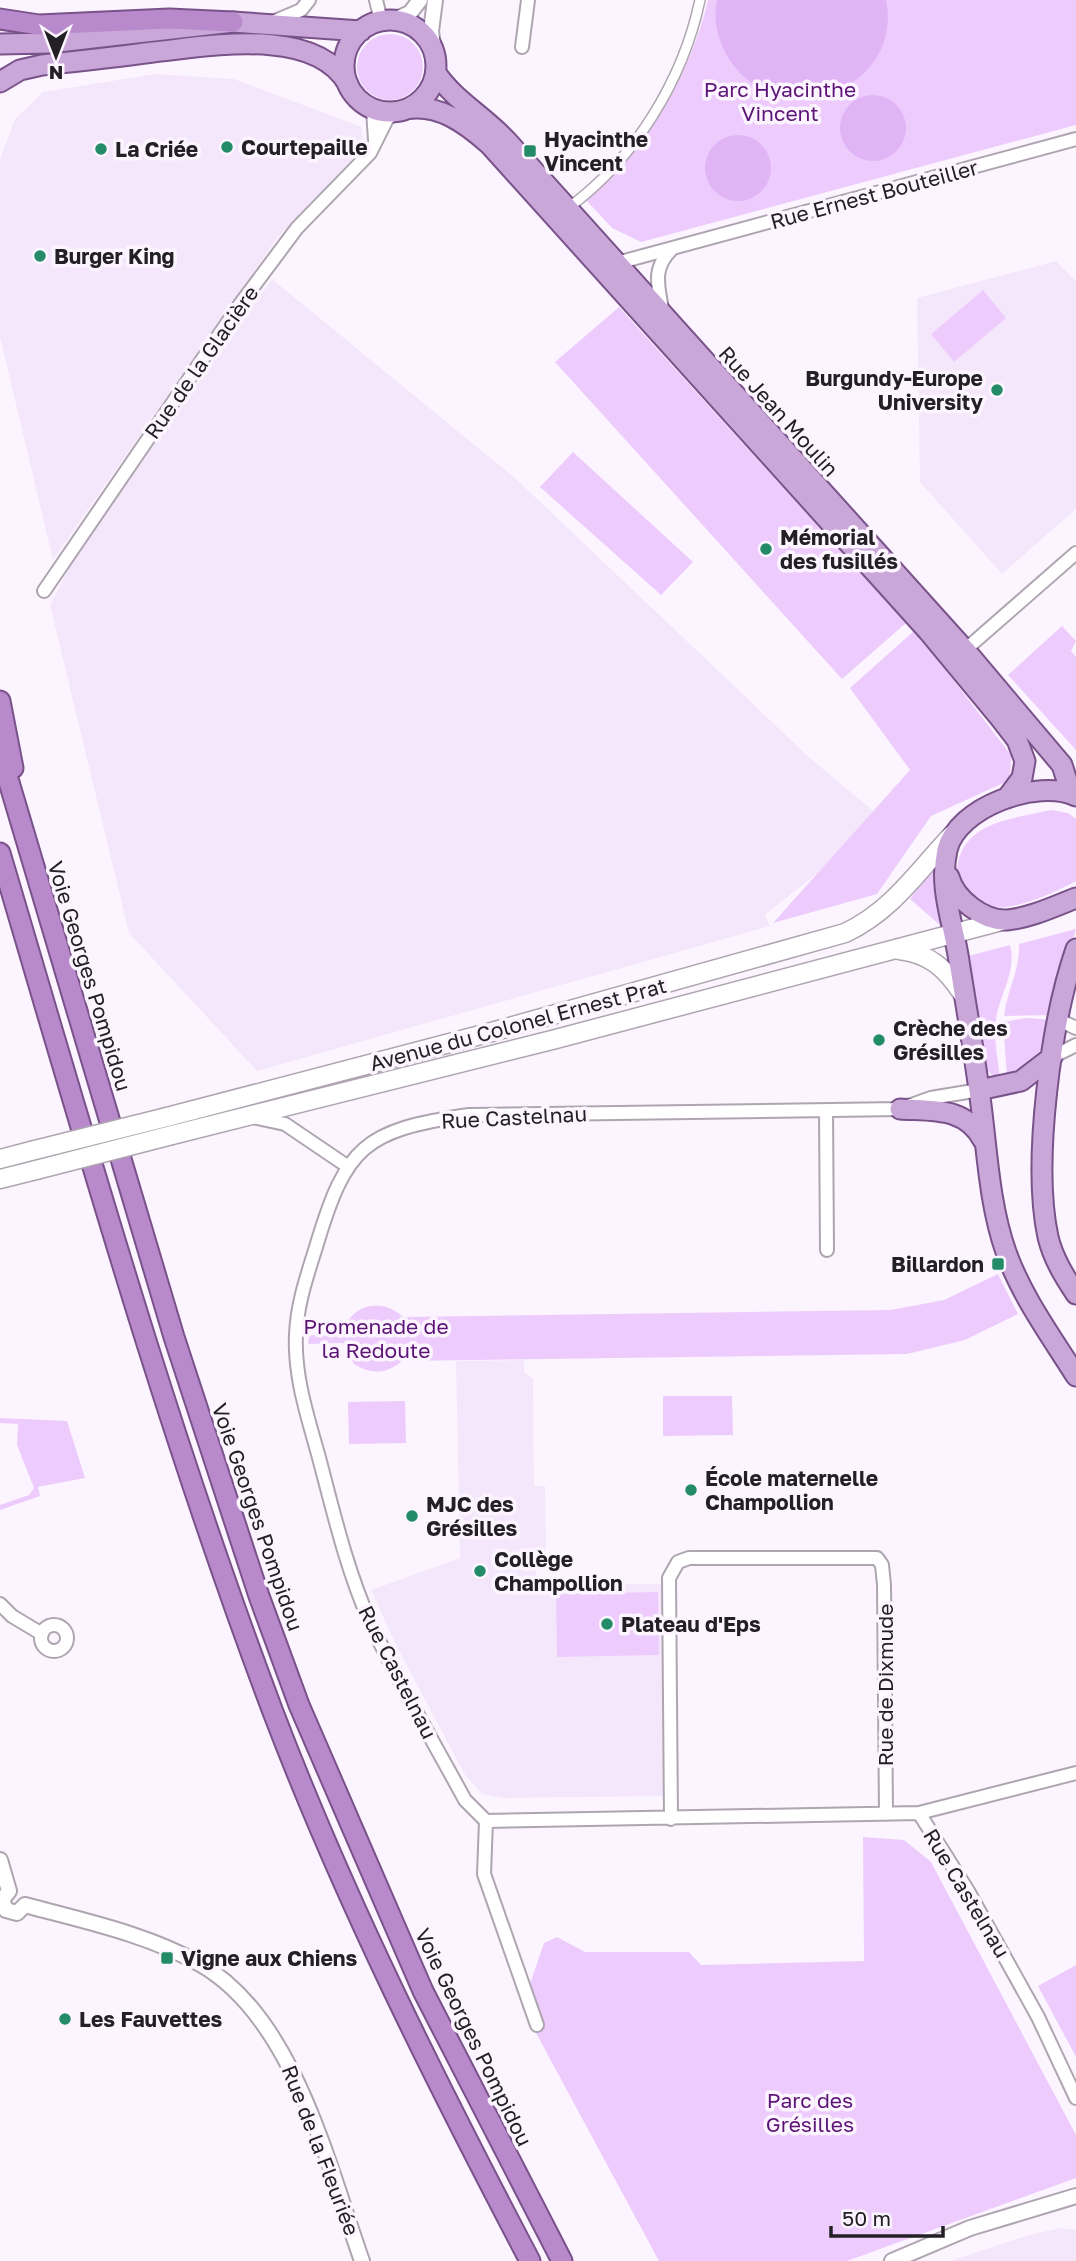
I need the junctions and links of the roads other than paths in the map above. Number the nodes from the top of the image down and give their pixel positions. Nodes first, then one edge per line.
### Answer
1 (309, 0) edge
2 (376, 0) edge
3 (420, 0) edge
4 (435, 0) edge
5 (528, 0) edge
6 (700, 0) edge
7 (0, 19) edge
8 (388, 21) junction
9 (233, 22) junction
10 (260, 24) junction
11 (361, 31) junction
12 (0, 44) edge
13 (522, 47) dead end
14 (434, 52) junction
15 (436, 73) junction
16 (0, 82) edge
17 (348, 84) junction
18 (367, 106) junction
19 (401, 111) junction
20 (1076, 139) edge
21 (375, 145) junction
22 (568, 208) junction
23 (673, 249) junction
24 (617, 263) junction
25 (664, 316) junction
26 (1076, 553) edge
27 (44, 591) dead end
28 (965, 650) junction
29 (0, 701) edge
30 (0, 752) edge
31 (1074, 795) edge
32 (1007, 798) junction
33 (964, 822) junction
34 (21, 823) junction
35 (0, 853) edge
36 (945, 867) junction
37 (0, 881) edge
38 (1076, 898) edge
39 (1005, 920) junction
40 (953, 934) junction
41 (889, 949) junction
42 (1076, 949) edge
43 (35, 971) junction
44 (962, 993) junction
45 (1067, 1024) edge
46 (1076, 1045) edge
47 (1052, 1057) junction
48 (979, 1090) junction
49 (900, 1109) junction
50 (826, 1111) junction
51 (246, 1117) junction
52 (986, 1144) junction
53 (0, 1160) edge
54 (347, 1166) junction
55 (0, 1179) edge
56 (827, 1250) dead end
57 (1076, 1294) edge
58 (1076, 1376) edge
59 (0, 1604) edge
60 (42, 1634) dead end
61 (1076, 1773) edge
62 (919, 1812) junction
63 (886, 1814) junction
64 (671, 1819) junction
65 (486, 1821) junction
66 (0, 1860) edge
67 (9, 1891) junction
68 (25, 1906) junction
69 (2, 1908) edge
70 (537, 2025) dead end
71 (1076, 2098) edge
72 (1076, 2188) edge
73 (1076, 2196) edge
74 (1054, 2200) junction
75 (1076, 2207) edge
76 (362, 2261) edge
77 (530, 2261) edge
78 (562, 2261) edge
79 (892, 2261) edge

1 - 10 street
2 - 8 street
3 - 8 street
4 - 14 street
5 - 13 street
6 - 22 street
7 - 9 highway
8 - 11 main road
8 - 14 main road
9 - 10 main road
9 - 12 main road
10 - 11 main road
11 - 17 main road
14 - 15 main road
15 - 19 main road
15 - 22 main road, Rue Jean Moulin
16 - 17 main road
17 - 18 main road
18 - 19 main road
18 - 21 street
19 - 21 street, Rue de la Glacière
19 - 32 main road, Rue Jean Moulin
20 - 23 street, Rue Ernest Bouteiller
21 - 27 street, Rue de la Glacière
22 - 24 main road, Rue Jean Moulin
23 - 24 street, Rue Ernest Bouteiller
23 - 25 street
24 - 25 main road, Rue Jean Moulin
25 - 28 main road, Rue Jean Moulin
26 - 28 street
28 - 31 main road, Rue Jean Moulin
29 - 34 highway
30 - 34 highway, Voie Georges Pompidou
31 - 32 main road
32 - 33 main road
33 - 36 main road
33 - 53 main road, Avenue du Colonel Ernest Prat, bridge
34 - 78 highway, Voie Georges Pompidou
35 - 43 highway
36 - 39 main road
36 - 40 main road
37 - 43 highway
38 - 39 main road
39 - 40 main road, Avenue du Colonel Ernest Prat
40 - 41 main road, Avenue du Colonel Ernest Prat
40 - 44 main road
41 - 44 main road
41 - 51 main road, Avenue du Colonel Ernest Prat
42 - 45 main road
43 - 77 highway
44 - 48 main road
45 - 47 main road
46 - 47 street
47 - 48 main road
47 - 57 main road
48 - 49 street, Rue Castelnau
48 - 52 main road
49 - 50 street, Rue Castelnau
49 - 52 main road
50 - 54 street, Rue Castelnau
50 - 56 street
51 - 54 street
51 - 55 main road, Avenue du Colonel Ernest Prat, bridge
52 - 58 main road
54 - 65 street, Rue Castelnau
59 - 60 street
61 - 62 street
62 - 63 street, Rue Castelnau
62 - 71 street, Rue Castelnau
63 - 64 street, Rue Castelnau
63 - 64 street, Rue de Dixmude
64 - 65 street, Rue Castelnau
65 - 70 street
66 - 67 street
67 - 68 street
67 - 69 street
68 - 69 street
68 - 76 street, Rue de la Fleuriée
72 - 74 street
73 - 74 street
74 - 75 street
74 - 79 street

